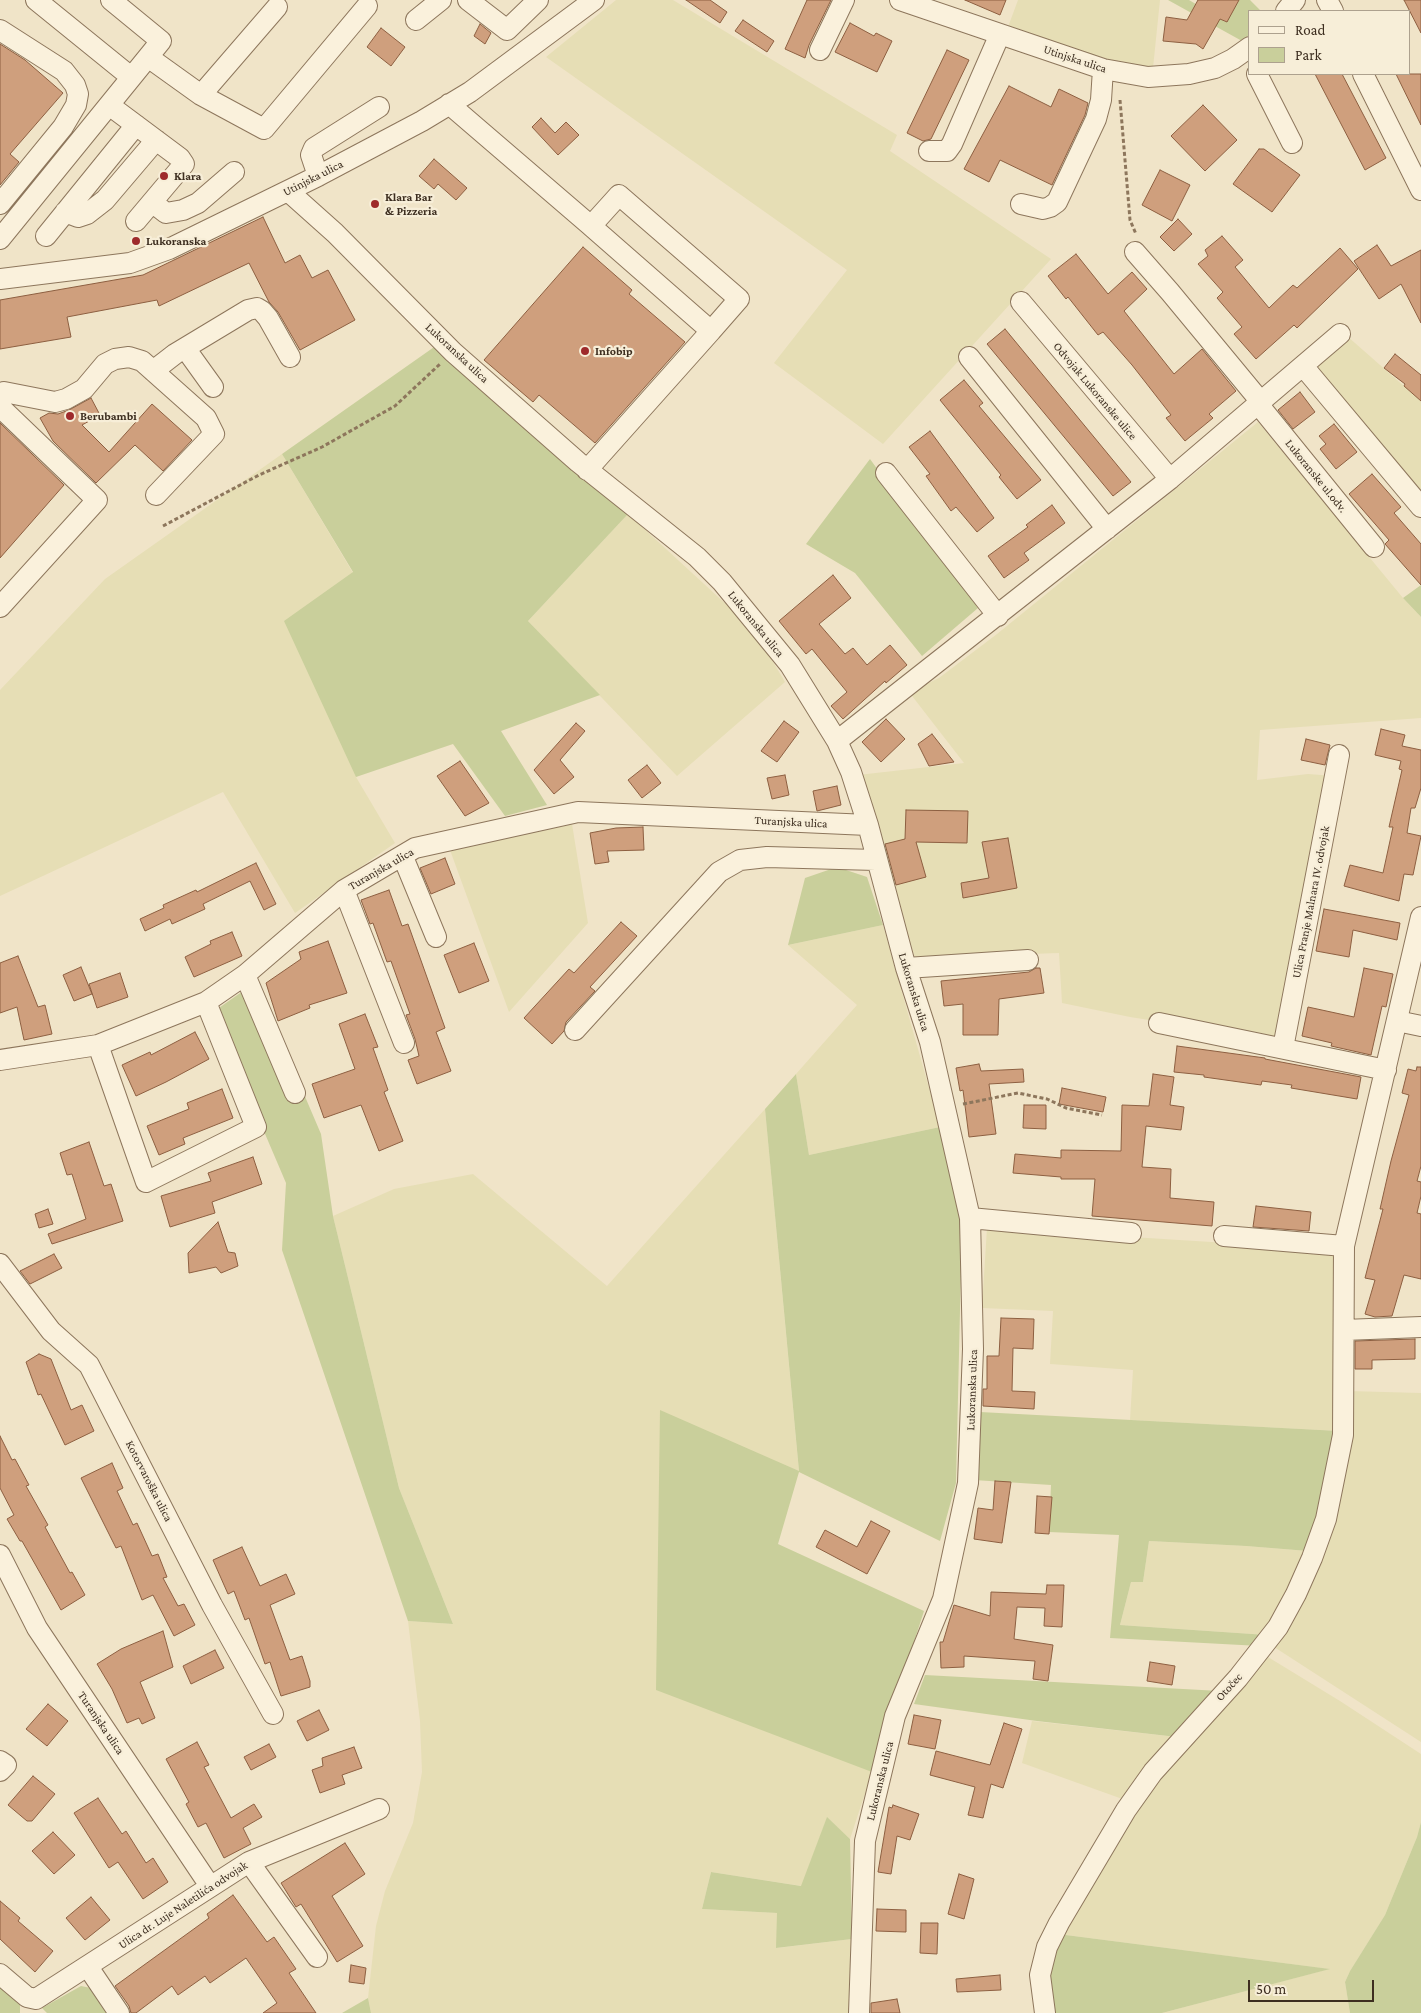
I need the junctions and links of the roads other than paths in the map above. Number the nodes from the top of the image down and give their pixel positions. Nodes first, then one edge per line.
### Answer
1 (36, 0) edge
2 (111, 0) edge
3 (441, 0) edge
4 (468, 0) edge
5 (538, 0) edge
6 (594, 0) edge
7 (844, 0) edge
8 (900, 0) edge
9 (1295, 0) edge
10 (368, 6) dead end
11 (277, 7) dead end
12 (1287, 10) edge
13 (416, 20) dead end
14 (0, 30) edge
15 (1000, 34) junction
16 (820, 50) dead end
17 (1248, 52) edge
18 (148, 57) junction
19 (1110, 70) junction
20 (1258, 75) edge
21 (1364, 75) edge
22 (131, 77) junction
23 (201, 95) junction
24 (449, 104) junction
25 (109, 105) junction
26 (379, 107) dead end
27 (136, 125) junction
28 (156, 140) junction
29 (1292, 143) dead end
30 (929, 151) dead end
31 (234, 172) dead end
32 (318, 176) junction
33 (1421, 190) edge
34 (288, 191) junction
35 (153, 203) junction
36 (0, 204) edge
37 (1021, 204) dead end
38 (65, 212) junction
39 (136, 221) dead end
40 (592, 226) junction
41 (46, 236) dead end
42 (0, 239) edge
43 (1139, 250) road end
44 (0, 279) edge
45 (1021, 302) dead end
46 (711, 331) junction
47 (1340, 334) dead end
48 (185, 348) junction
49 (969, 356) dead end
50 (290, 357) dead end
51 (1303, 366) junction
52 (153, 371) junction
53 (213, 387) dead end
54 (0, 393) edge
55 (1262, 401) junction
56 (0, 408) edge
57 (588, 470) junction
58 (886, 473) dead end
59 (1170, 479) junction
60 (156, 495) dead end
61 (1421, 506) edge
62 (1107, 529) junction
63 (1374, 547) dead end
64 (0, 607) edge
65 (998, 616) junction
66 (837, 741) junction
67 (1339, 755) dead end
68 (868, 825) junction
69 (403, 857) junction
70 (876, 860) junction
71 (344, 890) junction
72 (1420, 929) edge
73 (436, 937) dead end
74 (1028, 960) dead end
75 (906, 968) junction
76 (245, 975) junction
77 (206, 1002) junction
78 (1397, 1022) junction
79 (1159, 1023) dead end
80 (1421, 1026) edge
81 (575, 1030) dead end
82 (404, 1043) dead end
83 (98, 1045) junction
84 (1283, 1048) junction
85 (0, 1060) edge
86 (1386, 1070) junction
87 (295, 1093) dead end
88 (970, 1218) junction
89 (1131, 1233) dead end
90 (1224, 1236) dead end
91 (1344, 1246) junction
92 (0, 1264) edge
93 (1421, 1327) edge
94 (1344, 1330) junction
95 (0, 1556) edge
96 (274, 1714) dead end
97 (0, 1761) edge
98 (0, 1771) edge
99 (379, 1809) dead end
100 (249, 1862) junction
101 (210, 1886) junction
102 (317, 1957) dead end
103 (88, 1967) junction
104 (0, 1974) edge
105 (30, 2006) edge
106 (119, 2013) edge
107 (860, 2013) edge
108 (1045, 2013) edge

1 - 22 street
2 - 18 street
3 - 13 street
4 - 5 street
6 - 24 street, Utinjska ulica
7 - 16 street
8 - 15 street, Utinjska ulica
9 - 12 street
10 - 23 street
11 - 23 street
14 - 36 street
15 - 19 street, Utinjska ulica
15 - 30 street
17 - 19 street, Utinjska ulica
18 - 22 street
18 - 23 street
19 - 37 street
20 - 29 street
21 - 33 street
22 - 25 street
24 - 32 street, Utinjska ulica
24 - 40 street
25 - 27 street
25 - 42 street
26 - 32 street
27 - 28 street
27 - 38 street
28 - 35 street
28 - 38 street
31 - 35 street
32 - 34 street, Utinjska ulica
34 - 44 street, Utinjska ulica
34 - 57 street, Lukoranska ulica
35 - 39 street
38 - 41 street
40 - 46 street
40 - 46 street
43 - 55 street, Lukoranske ul.odv.
45 - 59 street, Odvojak Lukoranske ulice
46 - 57 street
47 - 51 street
48 - 50 street
48 - 52 street
48 - 53 street
49 - 62 street
51 - 55 street
51 - 61 street
52 - 54 street
52 - 60 street
55 - 59 street
55 - 63 street, Lukoranske ul.odv.
56 - 64 street
57 - 66 street, Lukoranska ulica
58 - 65 street
59 - 62 street
62 - 65 street
65 - 66 street
66 - 68 street, Lukoranska ulica
67 - 84 street, Ulica Franje Malnara IV. odvojak
68 - 69 street, Turanjska ulica
68 - 70 street, Lukoranska ulica
69 - 71 street, Turanjska ulica
69 - 73 street
70 - 75 street, Lukoranska ulica
70 - 81 street
71 - 76 street, Turanjska ulica
71 - 82 street
72 - 78 street
74 - 75 street
75 - 88 street, Lukoranska ulica
76 - 77 street, Turanjska ulica
76 - 87 street
77 - 83 street, Turanjska ulica
77 - 83 street
78 - 80 street
78 - 86 street
79 - 84 street
83 - 85 street, Turanjska ulica
84 - 86 street
86 - 91 street
88 - 89 street
88 - 107 street, Lukoranska ulica
90 - 91 street
91 - 94 street
92 - 96 street, Kotorvaroška ulica
93 - 94 street
94 - 108 street, Otočec
95 - 101 street, Turanjska ulica
97 - 98 street
99 - 100 street, Ulica dr. Luje Naletilića odvojak
100 - 101 street, Ulica dr. Luje Naletilića odvojak
100 - 102 street
101 - 103 street, Ulica dr. Luje Naletilića odvojak
103 - 105 street, Ulica dr. Luje Naletilića odvojak
103 - 106 street
104 - 105 street, Ulica dr. Luje Naletilića odvojak

